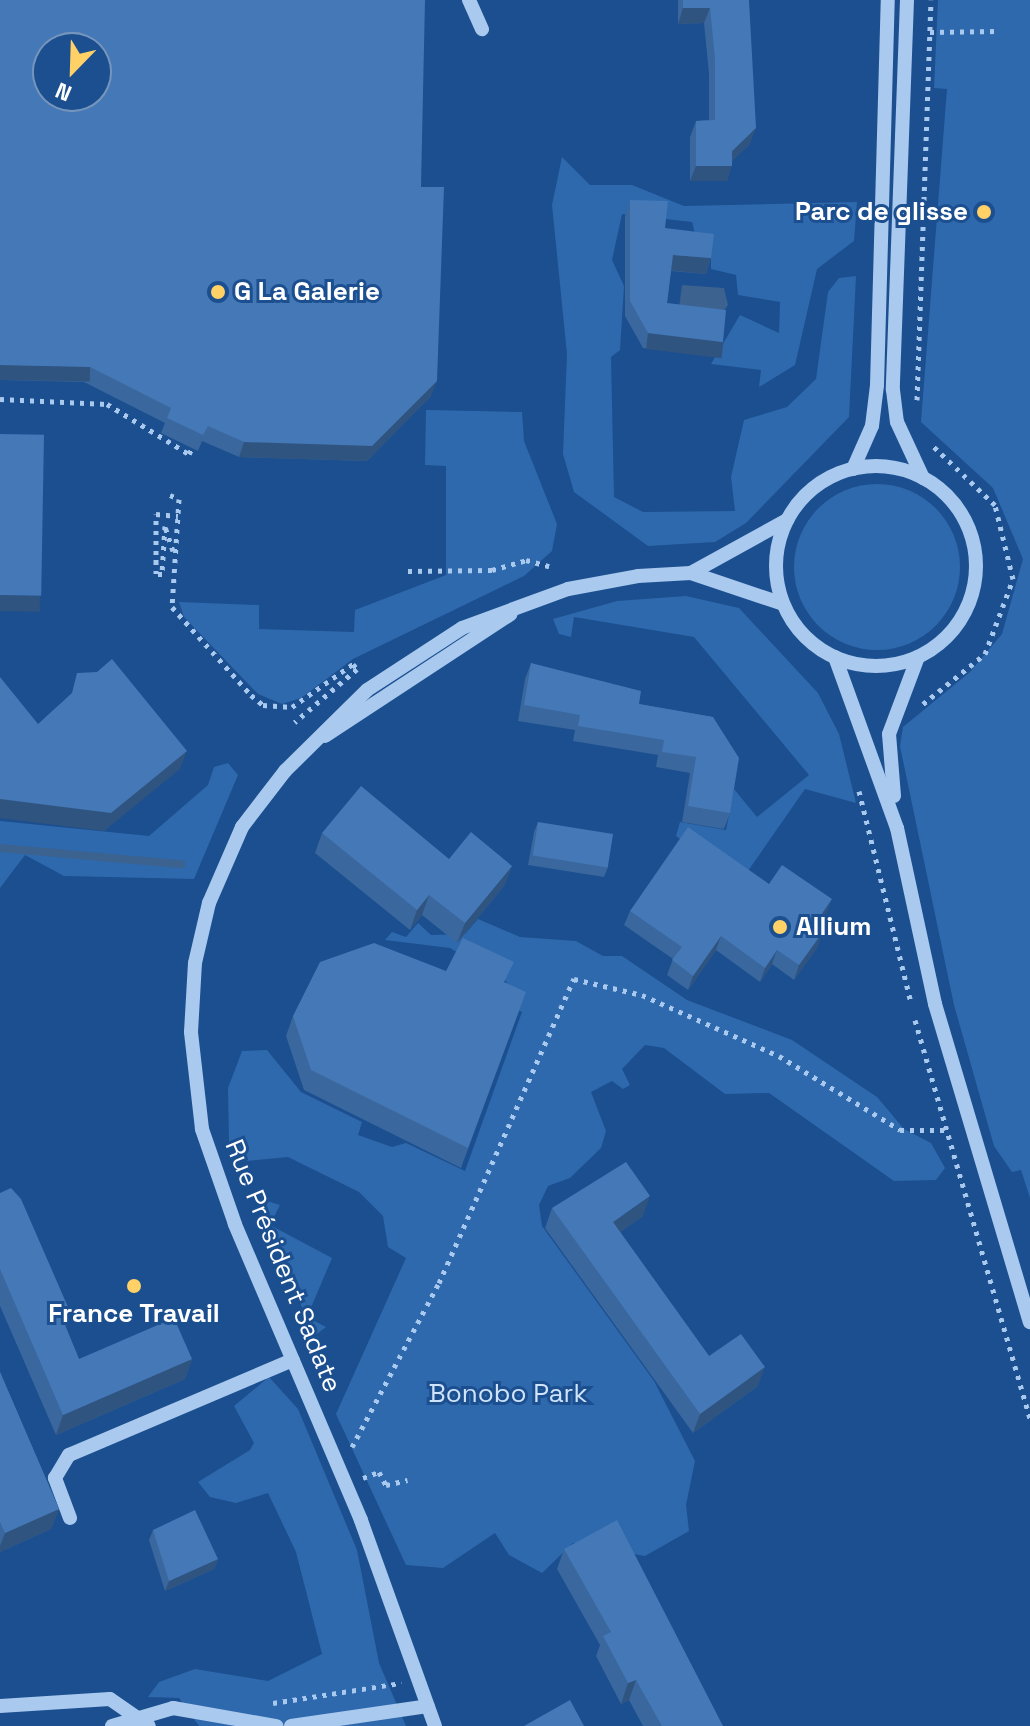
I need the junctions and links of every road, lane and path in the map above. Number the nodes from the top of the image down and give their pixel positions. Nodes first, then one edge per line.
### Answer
1 (469, 0) edge
2 (888, 0) edge
3 (907, 0) edge
4 (931, 0) edge
5 (482, 29) dead end
6 (999, 31) dead end
7 (930, 32) junction
8 (0, 399) edge
9 (917, 415) dead end
10 (924, 437) dead end
11 (192, 448) edge
12 (853, 469) junction
13 (923, 478) junction
14 (170, 495) dead end
15 (178, 516) junction
16 (787, 520) junction
17 (173, 556) junction
18 (549, 566) dead end
19 (408, 571) dead end
20 (691, 573) junction
21 (780, 603) junction
22 (835, 657) junction
23 (918, 657) junction
24 (917, 711) dead end
25 (295, 722) dead end
26 (897, 828) junction
27 (945, 1130) dead end
28 (1030, 1322) edge
29 (293, 1360) junction
30 (337, 1460) junction
31 (407, 1480) dead end
32 (347, 1484) junction
33 (70, 1518) dead end
34 (0, 1706) edge
35 (428, 1706) junction
36 (135, 1714) junction
37 (112, 1726) edge
38 (149, 1726) edge
39 (276, 1726) edge
40 (291, 1726) edge
41 (435, 1726) edge

1 - 5 street
2 - 12 street
3 - 13 street
4 - 7 path
6 - 7 path
7 - 9 path
8 - 11 path
10 - 24 path
12 - 13 street
12 - 16 street
13 - 23 street
14 - 15 path
15 - 17 path
15 - 17 path
16 - 20 street
16 - 21 street
17 - 25 path
18 - 19 path
20 - 21 street
20 - 29 street, Rue Président Sadate
21 - 22 street
22 - 23 street
22 - 26 street
23 - 26 street
26 - 28 street
27 - 30 path
29 - 30 street, Rue Président Sadate
29 - 33 street
30 - 32 street, Rue Président Sadate
31 - 32 path
32 - 35 street, Rue Président Sadate
34 - 36 street
35 - 40 street
35 - 41 street, Rue Président Sadate
36 - 37 street
36 - 38 street
36 - 39 street

